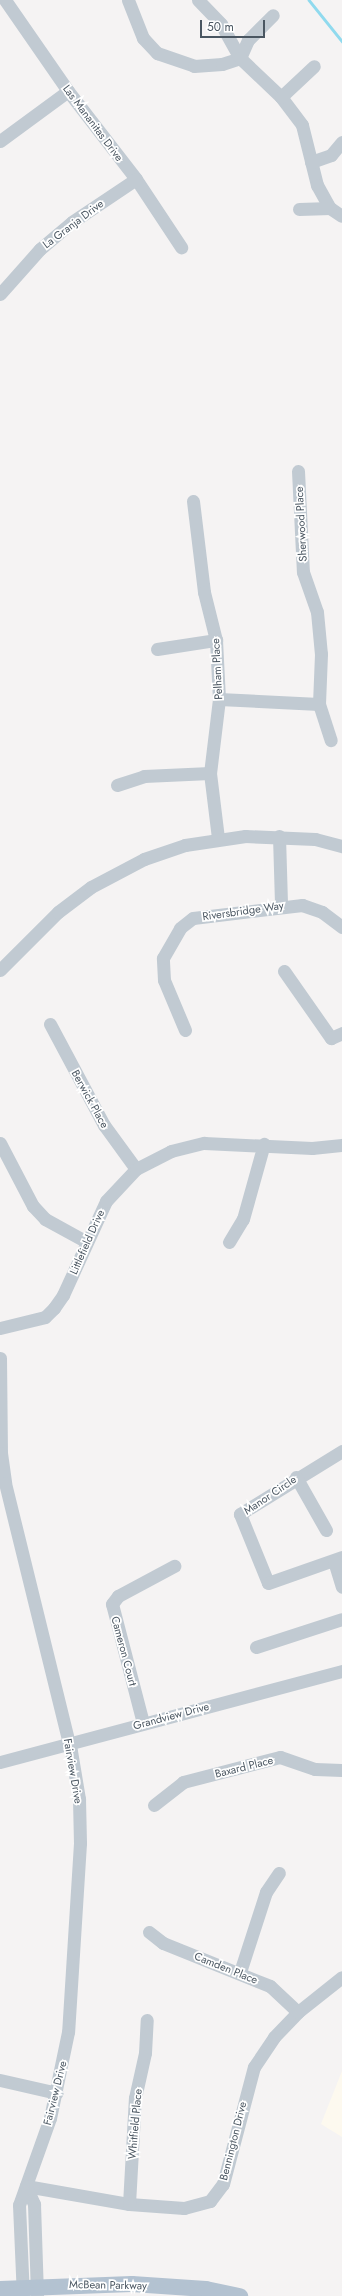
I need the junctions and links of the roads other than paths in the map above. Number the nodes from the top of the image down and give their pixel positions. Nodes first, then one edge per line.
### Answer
1 (128, 0) edge
2 (198, 0) edge
3 (2, 1) edge
4 (273, 15) dead end
5 (240, 58) junction
6 (314, 66) dead end
7 (68, 91) junction
8 (281, 97) junction
9 (0, 141) edge
10 (342, 142) edge
11 (311, 162) junction
12 (136, 179) junction
13 (330, 208) junction
14 (300, 209) dead end
15 (342, 216) edge
16 (181, 247) dead end
17 (0, 294) edge
18 (298, 471) dead end
19 (193, 501) dead end
20 (216, 640) junction
21 (157, 649) dead end
22 (220, 699) junction
23 (318, 704) junction
24 (331, 740) dead end
25 (210, 773) junction
26 (117, 785) dead end
27 (279, 836) junction
28 (218, 838) junction
29 (342, 846) edge
30 (281, 905) junction
31 (342, 927) edge
32 (0, 970) edge
33 (284, 971) dead end
34 (50, 1024) dead end
35 (185, 1030) dead end
36 (342, 1033) edge
37 (0, 1143) edge
38 (264, 1144) junction
39 (342, 1145) edge
40 (136, 1169) junction
41 (85, 1241) junction
42 (229, 1242) dead end
43 (0, 1328) edge
44 (0, 1358) edge
45 (342, 1450) edge
46 (296, 1477) junction
47 (326, 1530) dead end
48 (338, 1559) edge
49 (174, 1566) dead end
50 (342, 1587) edge
51 (342, 1619) edge
52 (256, 1647) dead end
53 (342, 1671) edge
54 (143, 1723) junction
55 (69, 1741) junction
56 (0, 1762) edge
57 (342, 1770) edge
58 (154, 1805) dead end
59 (279, 1873) dead end
60 (150, 1932) dead end
61 (240, 1972) junction
62 (342, 1977) edge
63 (298, 2012) junction
64 (147, 2020) dead end
65 (0, 2080) edge
66 (57, 2093) junction
67 (26, 2186) junction
68 (129, 2204) junction
69 (0, 2289) edge
70 (30, 2291) edge
71 (240, 2296) edge

1 - 5 street
2 - 5 street
3 - 7 street, Las Mananitas Drive
4 - 5 street
5 - 8 street
6 - 8 street
7 - 9 street
7 - 12 street, Las Mananitas Drive
8 - 11 street
10 - 11 street
11 - 13 street
12 - 16 street, Las Mananitas Drive
12 - 17 street, La Granja Drive
13 - 14 street
13 - 15 street
18 - 23 street, Sherwood Place
19 - 20 street, Pelham Place
20 - 21 street
20 - 22 street, Pelham Place
22 - 23 street
22 - 25 street, Pelham Place
23 - 24 street, Sherwood Place
25 - 26 street
25 - 28 street, Pelham Place
27 - 28 street
27 - 29 street
27 - 30 street
28 - 32 street
30 - 31 street, Riversbridge Way
30 - 35 street, Riversbridge Way
33 - 36 street
34 - 40 street, Berwick Place
37 - 41 street
38 - 39 street, Littlefield Drive
38 - 40 street, Littlefield Drive
38 - 42 street
40 - 41 street, Littlefield Drive
41 - 43 street, Littlefield Drive
44 - 55 street, Fairview Drive
45 - 46 street, Manor Circle
46 - 47 street
46 - 48 street, Manor Circle
48 - 50 street
49 - 54 street, Cameron Court
51 - 52 street
53 - 54 street, Grandview Drive
54 - 55 street, Grandview Drive
55 - 56 street, Grandview Drive
55 - 66 street, Fairview Drive
57 - 58 street, Baxard Place
59 - 61 street
60 - 61 street, Camden Place
61 - 63 street, Camden Place
62 - 63 street, Bennington Drive
63 - 68 street, Bennington Drive
64 - 68 street, Whitfield Place
65 - 66 street
66 - 67 street, Fairview Drive
67 - 68 street, Bennington Drive
67 - 70 street, Fairview Drive
69 - 70 main road, McBean Parkway
70 - 71 main road, McBean Parkway

